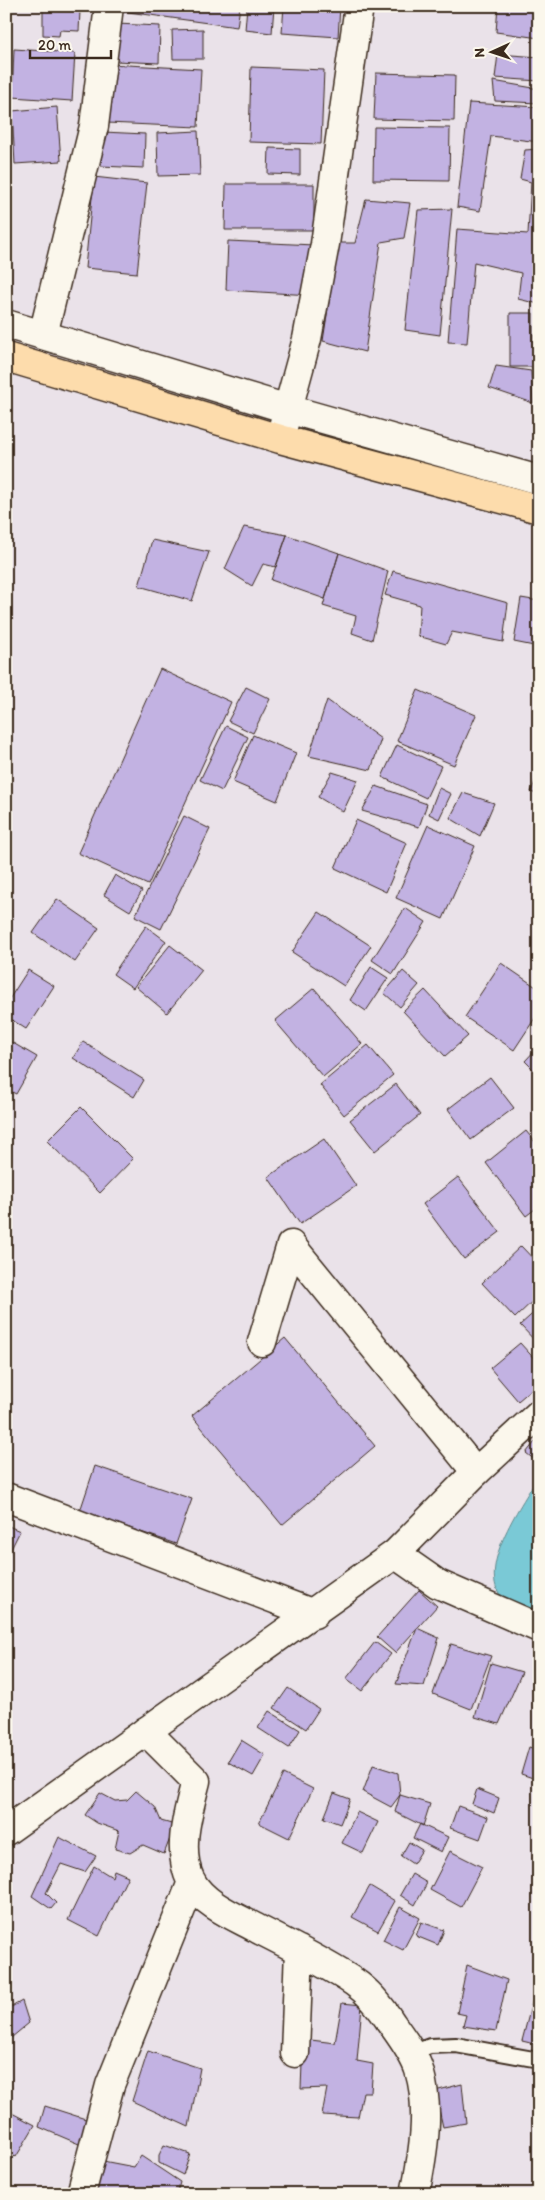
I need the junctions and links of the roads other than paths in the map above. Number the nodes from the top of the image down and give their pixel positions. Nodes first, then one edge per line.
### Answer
1 (109, 6) edge
2 (359, 6) edge
3 (6, 324) edge
4 (43, 335) junction
5 (6, 357) edge
6 (288, 409) junction
7 (280, 439) junction
8 (539, 480) edge
9 (539, 509) edge
10 (262, 1342) dead end
11 (539, 1414) edge
12 (476, 1472) junction
13 (6, 1497) edge
14 (395, 1554) junction
15 (314, 1614) junction
16 (539, 1628) edge
17 (146, 1731) junction
18 (6, 1831) edge
19 (192, 1882) junction
20 (299, 1950) junction
21 (295, 2053) dead end
22 (411, 2053) junction
23 (539, 2060) edge
24 (81, 2194) edge
25 (415, 2194) edge

1 - 4 street
2 - 6 street
3 - 4 street
4 - 6 street
5 - 7 highway
6 - 7 street
6 - 8 street
7 - 9 highway
10 - 12 street
11 - 12 street
12 - 14 street
13 - 15 street
14 - 15 street
14 - 16 street
15 - 17 street
17 - 18 street
17 - 19 street
19 - 20 street
19 - 24 street
20 - 21 street
20 - 22 street
22 - 23 lane
22 - 25 street

